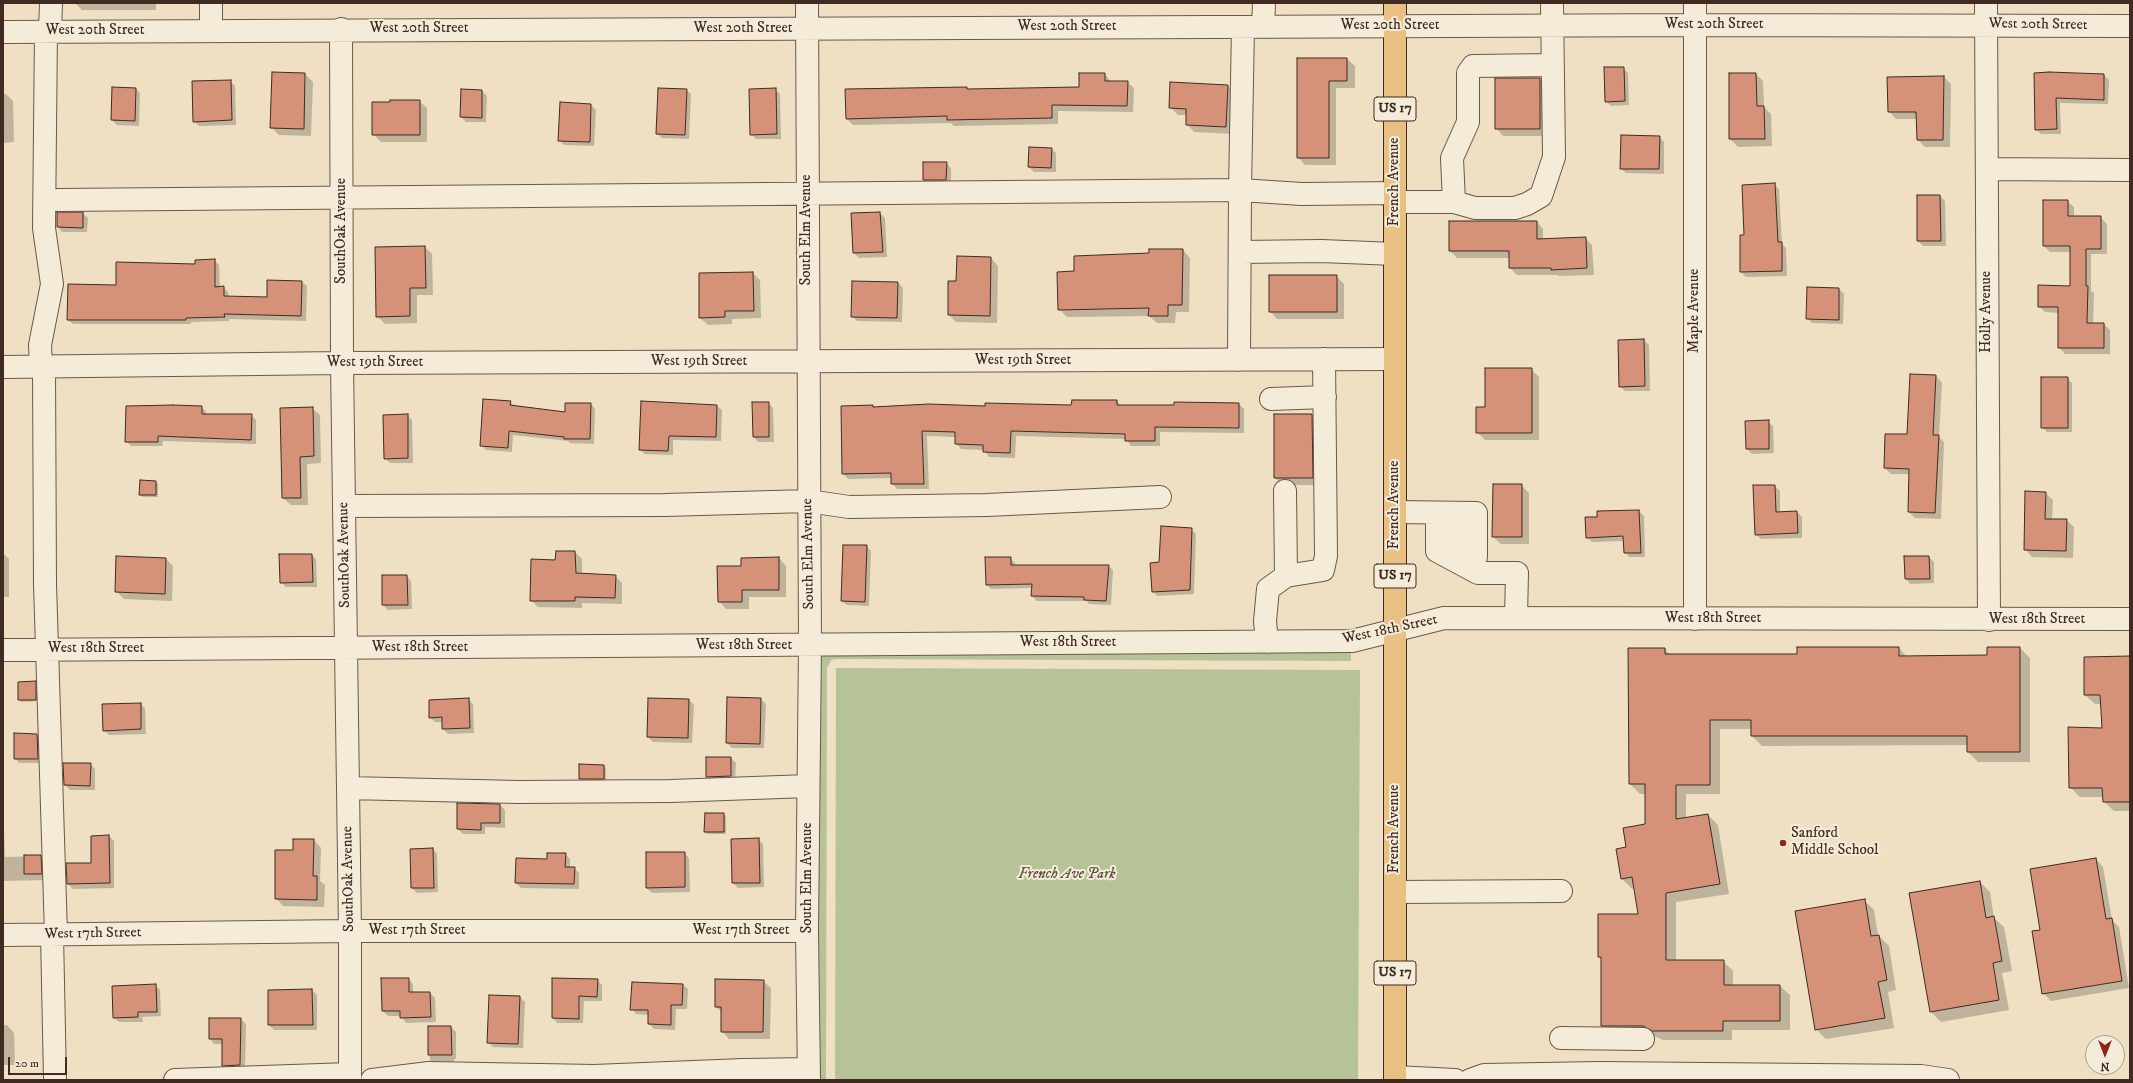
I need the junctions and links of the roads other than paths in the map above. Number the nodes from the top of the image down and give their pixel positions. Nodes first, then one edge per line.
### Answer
1 (51, 3) edge
2 (211, 3) edge
3 (807, 3) edge
4 (1264, 3) edge
5 (1395, 3) edge
6 (1552, 3) edge
7 (1695, 3) edge
8 (1986, 13) edge
9 (1552, 25) junction
10 (1695, 25) junction
11 (1253, 26) junction
12 (1396, 26) junction
13 (2130, 26) edge
14 (806, 28) junction
15 (342, 29) junction
16 (211, 30) junction
17 (48, 31) junction
18 (3, 32) edge
19 (1552, 65) junction
20 (1987, 169) junction
21 (2130, 170) edge
22 (1240, 190) junction
23 (806, 194) junction
24 (1396, 197) junction
25 (342, 198) junction
26 (58, 200) dead end
27 (1454, 202) junction
28 (1240, 252) junction
29 (1396, 254) junction
30 (1395, 359) junction
31 (1239, 360) junction
32 (1324, 360) junction
33 (807, 362) junction
34 (342, 363) junction
35 (42, 366) junction
36 (3, 367) edge
37 (1325, 397) junction
38 (1271, 399) dead end
39 (1284, 491) dead end
40 (1160, 497) dead end
41 (808, 501) junction
42 (344, 506) junction
43 (1395, 512) junction
44 (1446, 513) junction
45 (1461, 564) junction
46 (1286, 576) junction
47 (1516, 618) junction
48 (1695, 619) junction
49 (2130, 619) edge
50 (1989, 620) junction
51 (1395, 630) junction
52 (1267, 642) junction
53 (810, 645) junction
54 (347, 649) junction
55 (3, 650) edge
56 (47, 650) junction
57 (808, 786) junction
58 (348, 788) junction
59 (1561, 891) dead end
60 (1395, 892) junction
61 (350, 931) junction
62 (807, 931) junction
63 (54, 934) junction
64 (3, 935) edge
65 (1561, 1038) dead end
66 (1643, 1039) dead end
67 (809, 1075) edge
68 (350, 1077) edge
69 (1395, 1079) edge
70 (55, 1080) edge
71 (175, 1080) edge
72 (372, 1080) edge
73 (1455, 1080) edge
74 (1470, 1080) edge
75 (1948, 1080) edge

1 - 17 street
2 - 16 street
3 - 14 street, South Elm Avenue
4 - 11 street
5 - 12 main road, French Avenue / US 17
6 - 9 street
7 - 10 street, Maple Avenue
8 - 10 street, West 20th Street
8 - 13 street, West 20th Street
8 - 20 street, Holly Avenue
9 - 10 street, West 20th Street
9 - 12 street, West 20th Street
9 - 19 street
10 - 48 street, Maple Avenue
11 - 12 street, West 20th Street
11 - 14 street, West 20th Street
11 - 22 street
12 - 24 main road, French Avenue / US 17
14 - 15 street, West 20th Street
14 - 23 street, South Elm Avenue
15 - 16 street, West 20th Street
15 - 25 street, SouthOak Avenue
16 - 17 street, West 20th Street
17 - 18 street, West 20th Street
17 - 35 street
19 - 27 street
19 - 27 street
20 - 21 street
20 - 50 street, Holly Avenue
22 - 23 street
22 - 24 street
22 - 28 street
23 - 25 street
23 - 33 street, South Elm Avenue
24 - 27 street
24 - 29 main road, French Avenue / US 17
25 - 26 street
25 - 34 street, SouthOak Avenue
28 - 29 street
28 - 31 street
29 - 30 main road, French Avenue / US 17
30 - 32 street, West 19th Street
30 - 43 main road, French Avenue / US 17
31 - 32 street, West 19th Street
31 - 33 street, West 19th Street
32 - 37 street
33 - 34 street, West 19th Street
33 - 41 street, South Elm Avenue
34 - 35 street, West 19th Street
34 - 42 street, SouthOak Avenue
35 - 36 street, West 19th Street
35 - 56 street
37 - 38 street
37 - 46 street
39 - 46 street
40 - 41 street
41 - 42 street
41 - 53 street, South Elm Avenue
42 - 54 street, SouthOak Avenue
43 - 44 street
43 - 51 main road, French Avenue / US 17
44 - 45 street
44 - 45 street
45 - 47 street
46 - 52 street
47 - 48 street, West 18th Street
47 - 51 street, West 18th Street
48 - 50 street, West 18th Street
49 - 50 street, West 18th Street
51 - 52 street, West 18th Street
51 - 60 main road, French Avenue / US 17
52 - 53 street, West 18th Street
53 - 54 street, West 18th Street
53 - 57 street, South Elm Avenue
54 - 56 street, West 18th Street
54 - 58 street, SouthOak Avenue
55 - 56 street, West 18th Street
56 - 63 street
57 - 58 street
57 - 62 street, South Elm Avenue
58 - 61 street, SouthOak Avenue
59 - 60 street
60 - 69 main road, French Avenue / US 17
61 - 62 street, West 17th Street
61 - 63 street, West 17th Street
61 - 68 street, SouthOak Avenue
62 - 67 street, South Elm Avenue
63 - 64 street, West 17th Street
63 - 70 street
65 - 66 street
67 - 72 street
68 - 71 street
69 - 73 street
74 - 75 street

